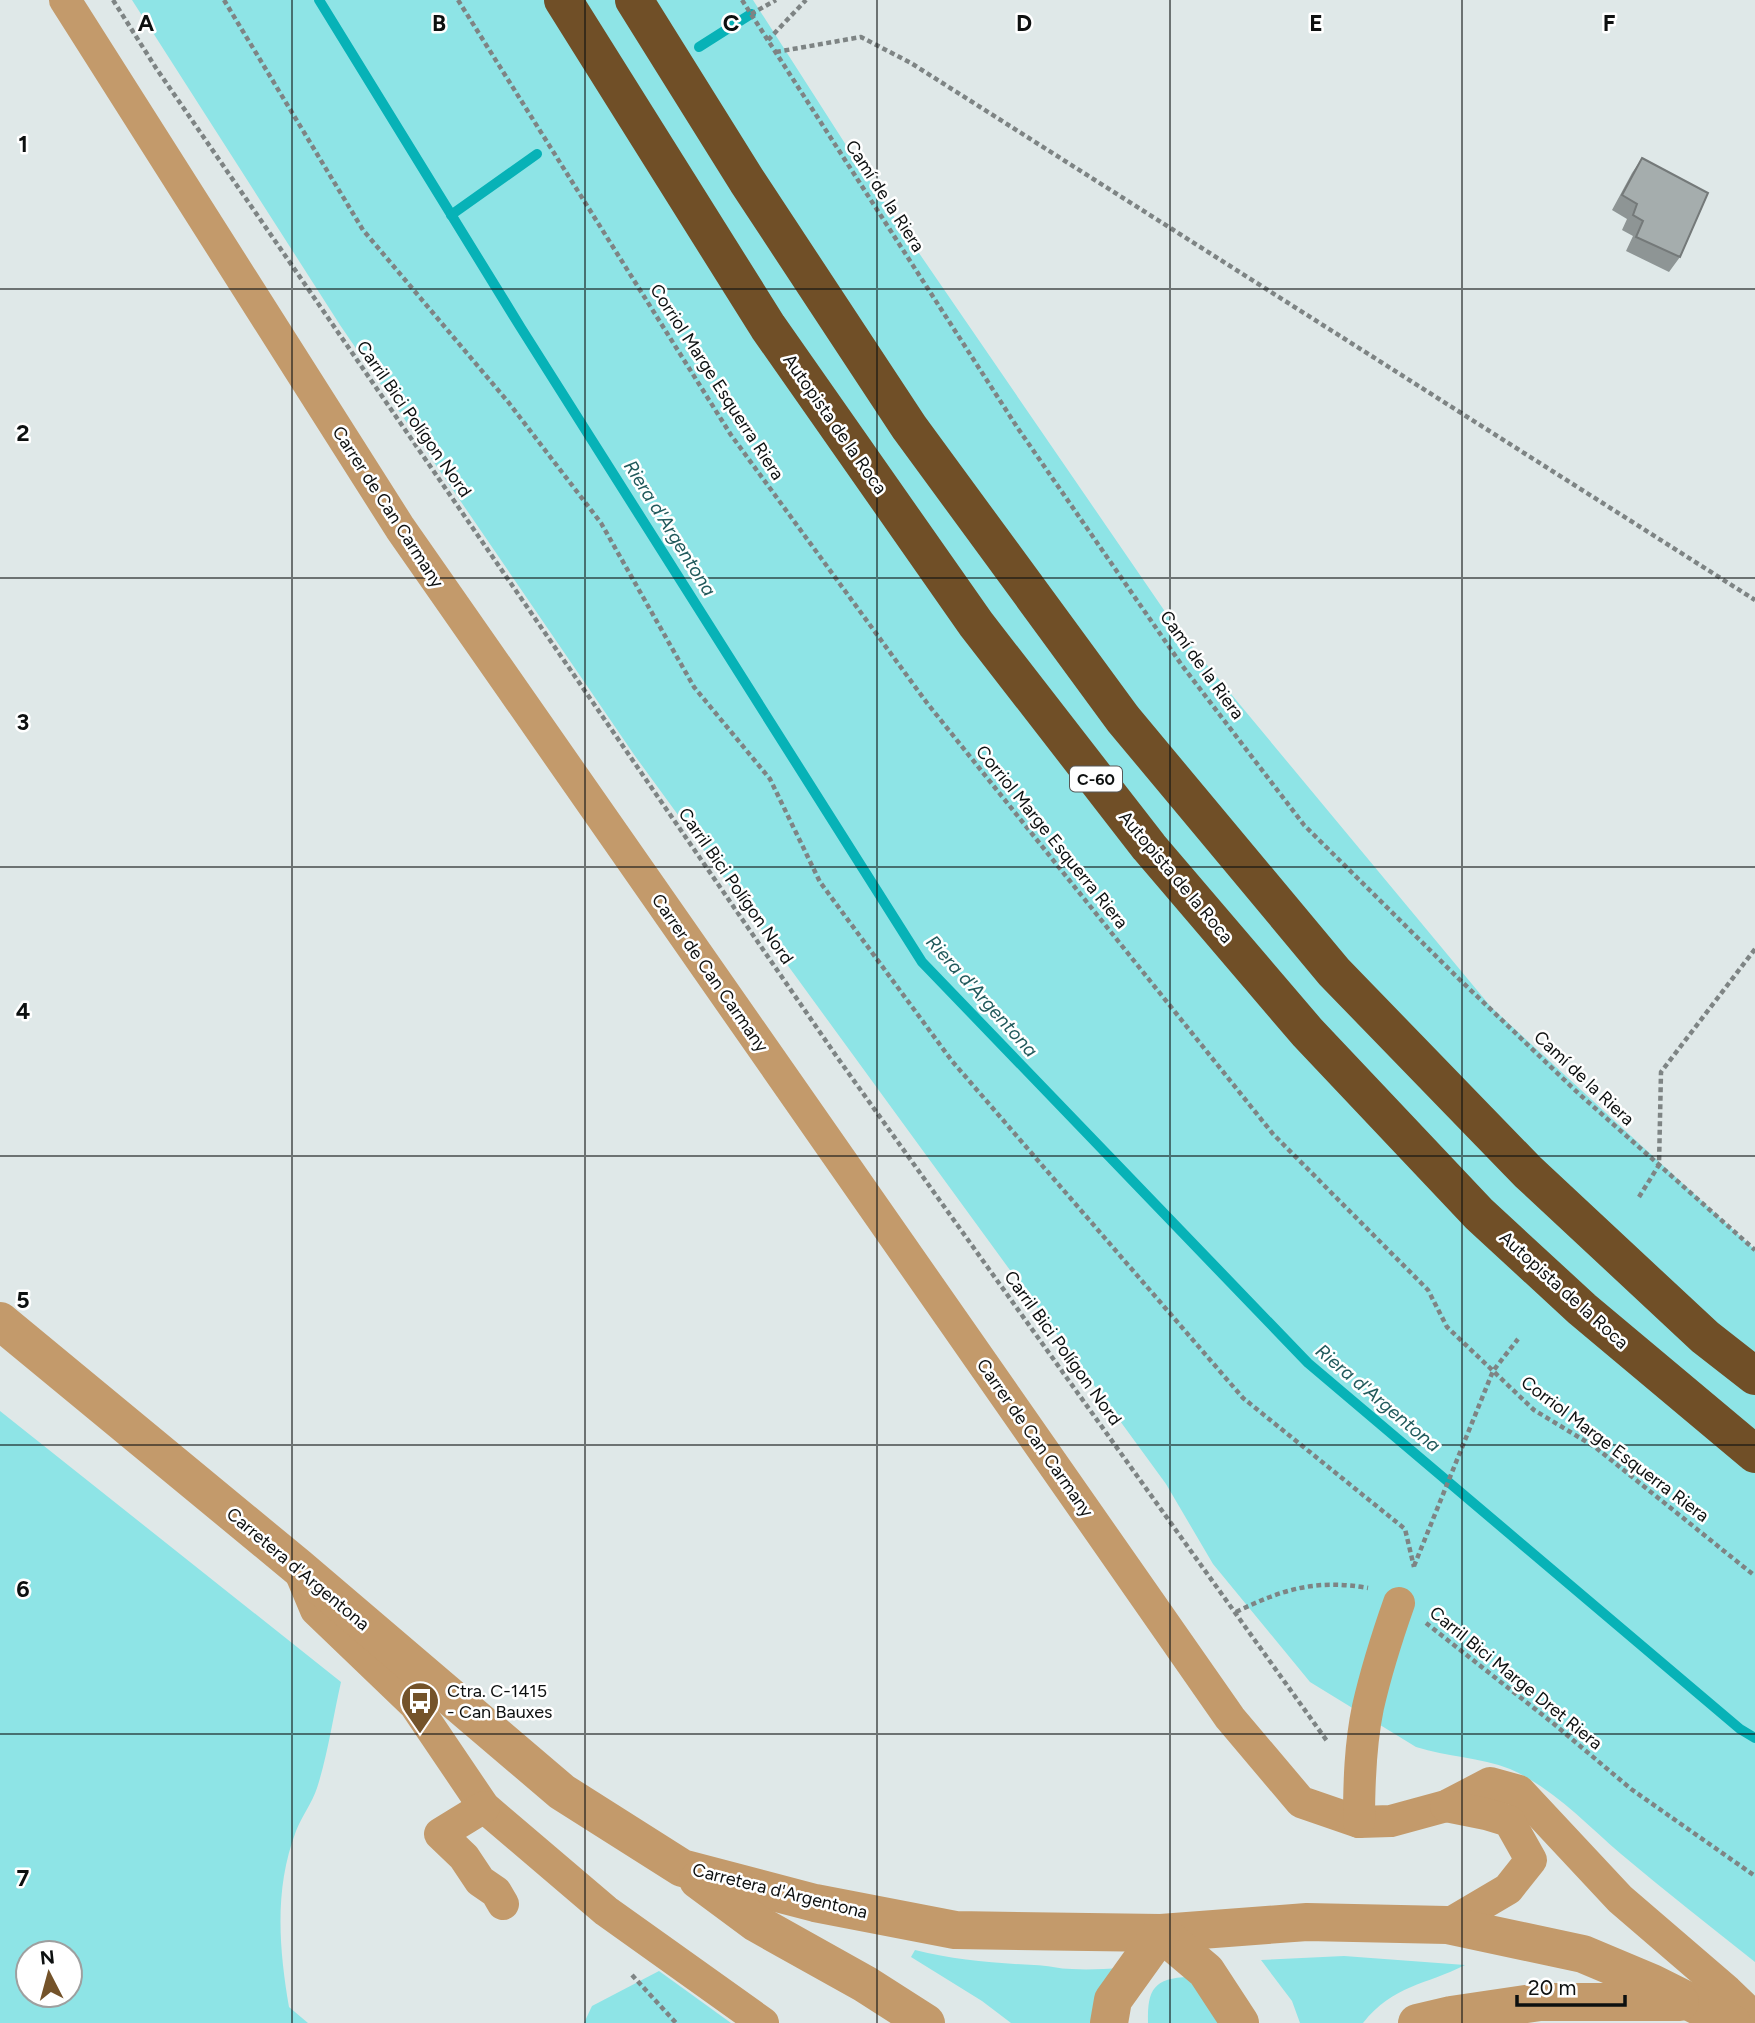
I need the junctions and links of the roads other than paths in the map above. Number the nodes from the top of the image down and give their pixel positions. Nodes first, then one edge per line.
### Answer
1 (65, 0) edge
2 (563, 0) edge
3 (634, 0) edge
4 (0, 1321) edge
5 (1755, 1376) edge
6 (1755, 1454) edge
7 (298, 1567) junction
8 (1399, 1603) road end
9 (484, 1807) junction
10 (1446, 1807) junction
11 (1359, 1822) junction
12 (682, 1868) junction
13 (503, 1904) dead end
14 (1447, 1925) junction
15 (1161, 1933) junction
16 (1692, 2002) junction
17 (1755, 2018) edge
18 (762, 2023) edge
19 (926, 2023) edge
20 (1109, 2023) edge
21 (1240, 2023) edge
22 (1418, 2023) edge
23 (1732, 2023) edge

1 - 11 street, Carrer de Can Carmany
2 - 6 highway, Autopista de la Roca / C-60
3 - 5 highway
4 - 7 street, Carretera d'Argentona
7 - 9 street
7 - 12 street, Carretera d'Argentona
8 - 11 street
9 - 13 street
9 - 18 street
10 - 11 street, Carrer de Can Carmany
10 - 14 street, Carrer de Can Carmany
10 - 17 street, Carrer de Can Carmany
12 - 15 street, Carretera d'Argentona
12 - 19 street
14 - 15 street, Carretera d'Argentona
14 - 16 street, Carretera d'Argentona
15 - 20 street
15 - 21 street
16 - 22 street
16 - 23 street, Carretera d'Argentona

